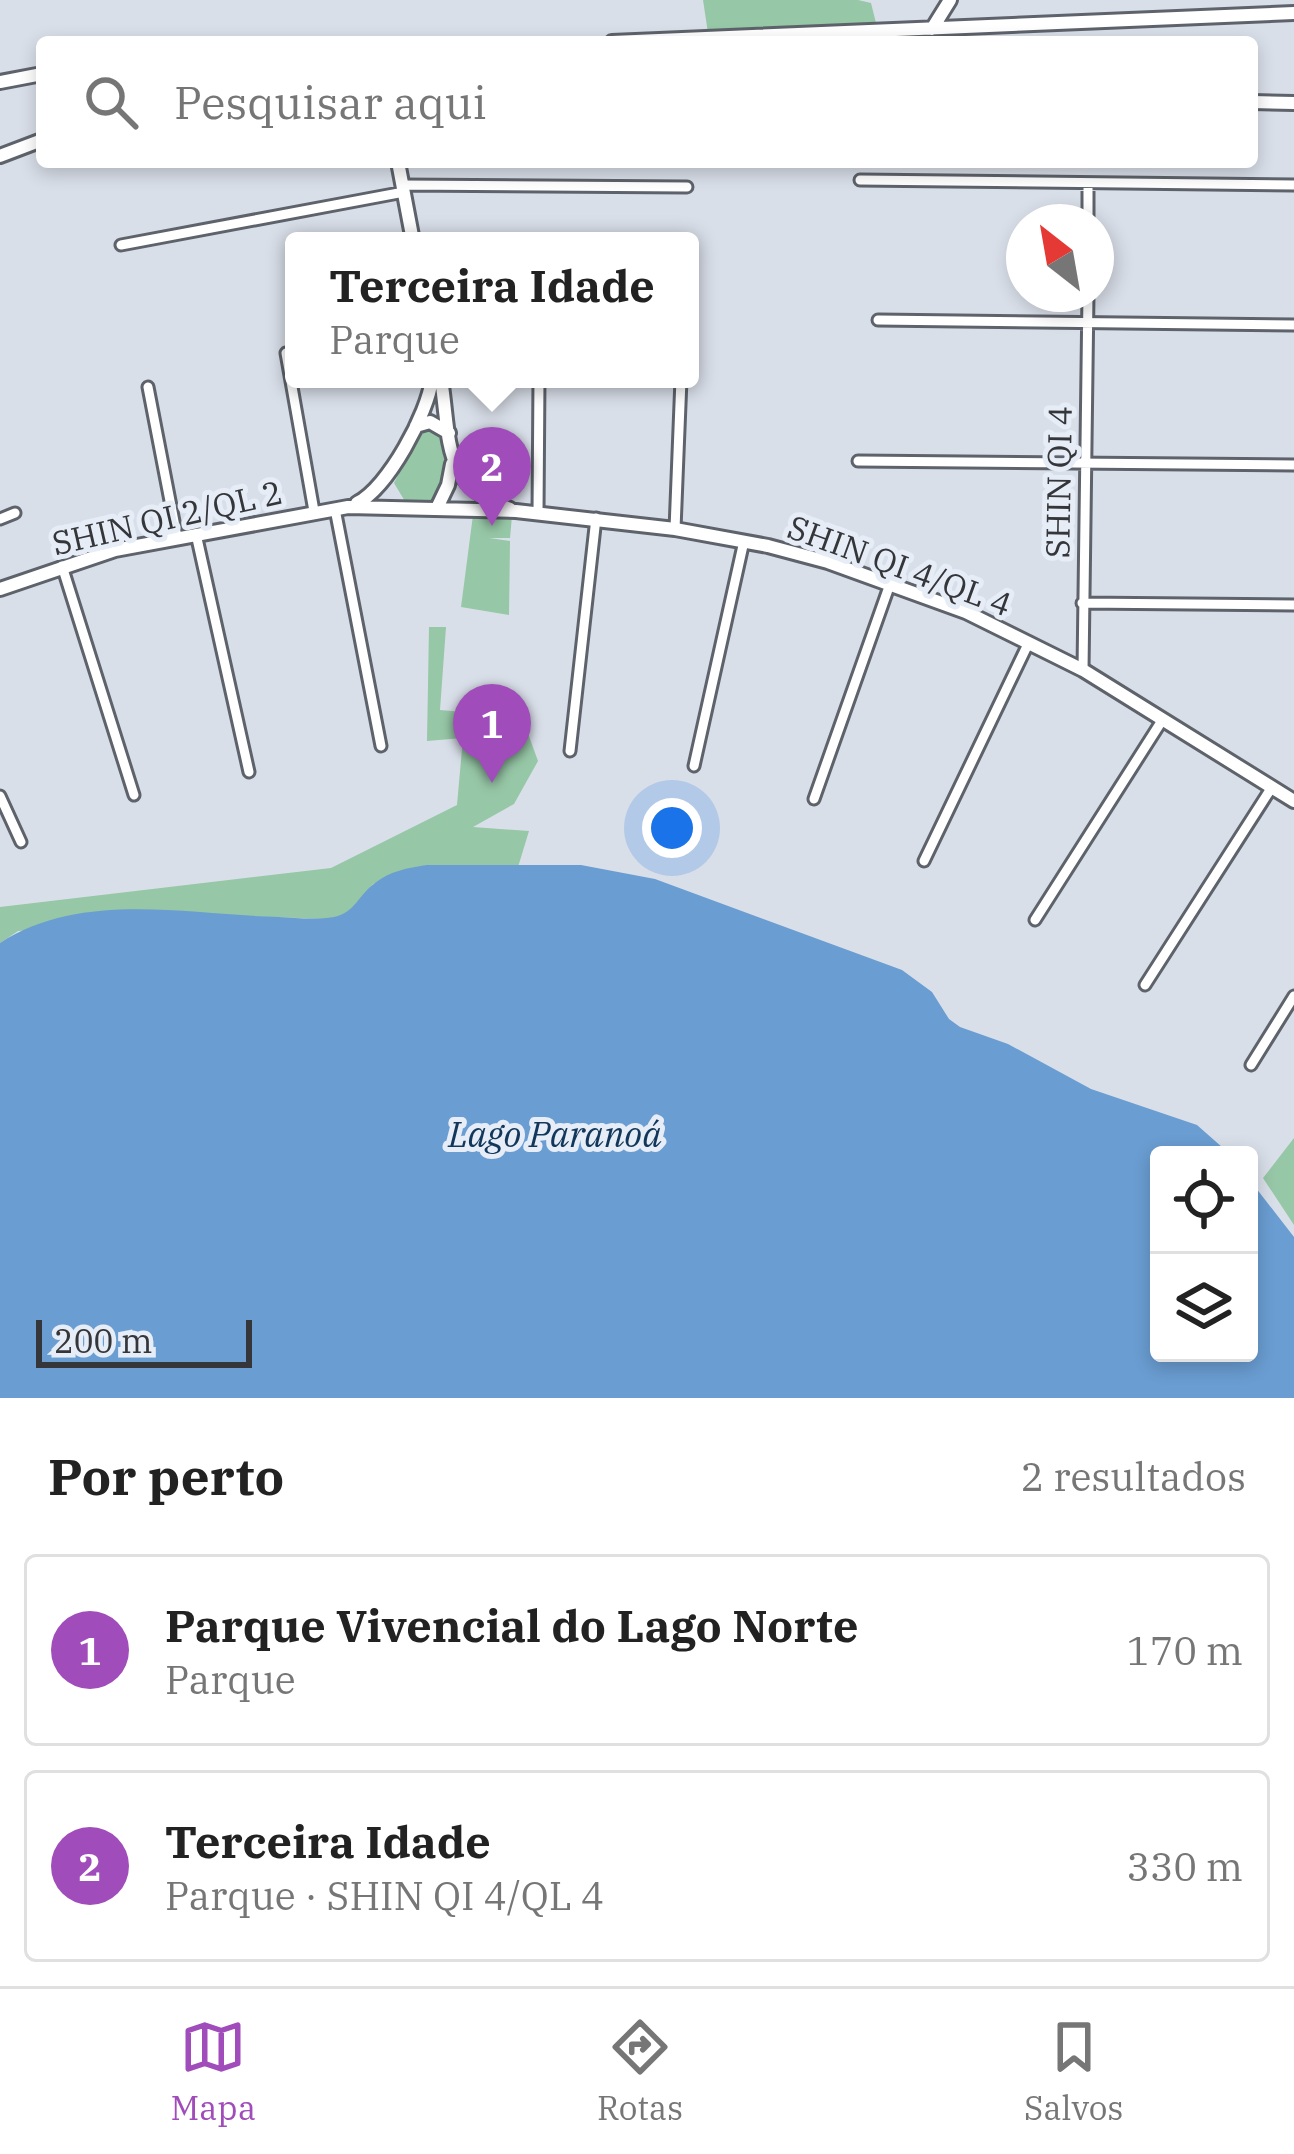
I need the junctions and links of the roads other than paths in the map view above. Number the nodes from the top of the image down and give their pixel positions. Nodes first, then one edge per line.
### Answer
1 (948, 4) edge
2 (1294, 13) edge
3 (1005, 26) junction
4 (950, 28) junction
5 (932, 29) junction
6 (872, 36) edge
7 (1015, 36) edge
8 (36, 75) edge
9 (0, 82) edge
10 (1258, 102) edge
11 (1294, 103) edge
12 (36, 142) edge
13 (0, 156) edge
14 (399, 168) edge
15 (860, 180) dead end
16 (1088, 183) junction
17 (1294, 185) edge
18 (687, 187) dead end
19 (403, 188) junction
20 (1088, 204) edge
21 (410, 232) edge
22 (121, 244) dead end
23 (1088, 312) edge
24 (878, 320) dead end
25 (1088, 321) junction
26 (1294, 325) edge
27 (148, 387) dead end
28 (292, 388) edge
29 (432, 388) edge
30 (438, 388) edge
31 (539, 388) edge
32 (681, 388) edge
33 (416, 426) junction
34 (449, 434) junction
35 (452, 454) junction
36 (858, 461) dead end
37 (1085, 462) junction
38 (1294, 465) edge
39 (388, 472) junction
40 (399, 507) junction
41 (341, 508) junction
42 (436, 508) junction
43 (516, 511) junction
44 (314, 512) junction
45 (15, 513) dead end
46 (538, 513) junction
47 (596, 518) junction
48 (0, 519) edge
49 (675, 529) junction
50 (196, 534) junction
51 (177, 537) junction
52 (743, 541) junction
53 (62, 566) junction
54 (890, 583) junction
55 (0, 589) edge
56 (1082, 603) junction
57 (1294, 605) edge
58 (1029, 642) junction
59 (1082, 670) junction
60 (1163, 718) junction
61 (381, 746) dead end
62 (570, 751) dead end
63 (694, 766) dead end
64 (248, 772) dead end
65 (1272, 787) junction
66 (134, 795) dead end
67 (0, 796) edge
68 (814, 799) dead end
69 (1294, 801) edge
70 (21, 842) dead end
71 (924, 861) dead end
72 (1035, 920) dead end
73 (1145, 985) dead end
74 (1294, 996) edge
75 (1251, 1065) dead end

1 - 4 street
1 - 5 street
2 - 3 street
3 - 4 street
3 - 7 street
4 - 5 street
5 - 6 street
8 - 9 street
10 - 11 street
12 - 13 street
14 - 19 street
15 - 16 street
16 - 17 street
16 - 20 street
18 - 19 street
19 - 21 street
19 - 22 street
23 - 25 street, SHIN QI 4
24 - 25 street
25 - 26 street
25 - 37 street, SHIN QI 4
27 - 51 street
28 - 44 street
29 - 33 street, SHIN QI 4/QL 4
30 - 34 street, SHIN QI 4/QL 4
31 - 46 street
32 - 49 street
33 - 34 street
33 - 39 street, SHIN QI 4/QL 4
34 - 35 street, SHIN QI 4/QL 4
35 - 42 street
35 - 43 street, SHIN QI 4/QL 4
36 - 37 street
37 - 38 street
37 - 56 street, SHIN QI 4
39 - 40 street
39 - 41 street, SHIN QI 2/QL 2
40 - 41 street, SHIN QI 2/QL 2
40 - 42 street, SHIN QI 4/QL 4
41 - 44 street, SHIN QI 2/QL 2
41 - 61 street
42 - 43 street, SHIN QI 4/QL 4
43 - 46 street, SHIN QI 4/QL 4
44 - 50 street, SHIN QI 2/QL 2
45 - 48 street
46 - 47 street, SHIN QI 4/QL 4
47 - 49 street, SHIN QI 4/QL 4
47 - 62 street
49 - 52 street, SHIN QI 4/QL 4
50 - 51 street, SHIN QI 2/QL 2
50 - 64 street
51 - 53 street, SHIN QI 2/QL 2
52 - 54 street, SHIN QI 4/QL 4
52 - 63 street
53 - 55 street, SHIN QI 2/QL 2
53 - 66 street
54 - 58 street, SHIN QI 4/QL 4
54 - 68 street
56 - 57 street
56 - 59 street, SHIN QI 4
58 - 59 street, SHIN QI 4/QL 4
58 - 71 street
59 - 60 street, SHIN QI 4/QL 4
60 - 65 street, SHIN QI 4/QL 4
60 - 72 street
65 - 69 street, SHIN QI 4/QL 4
65 - 73 street
67 - 70 street
74 - 75 street

